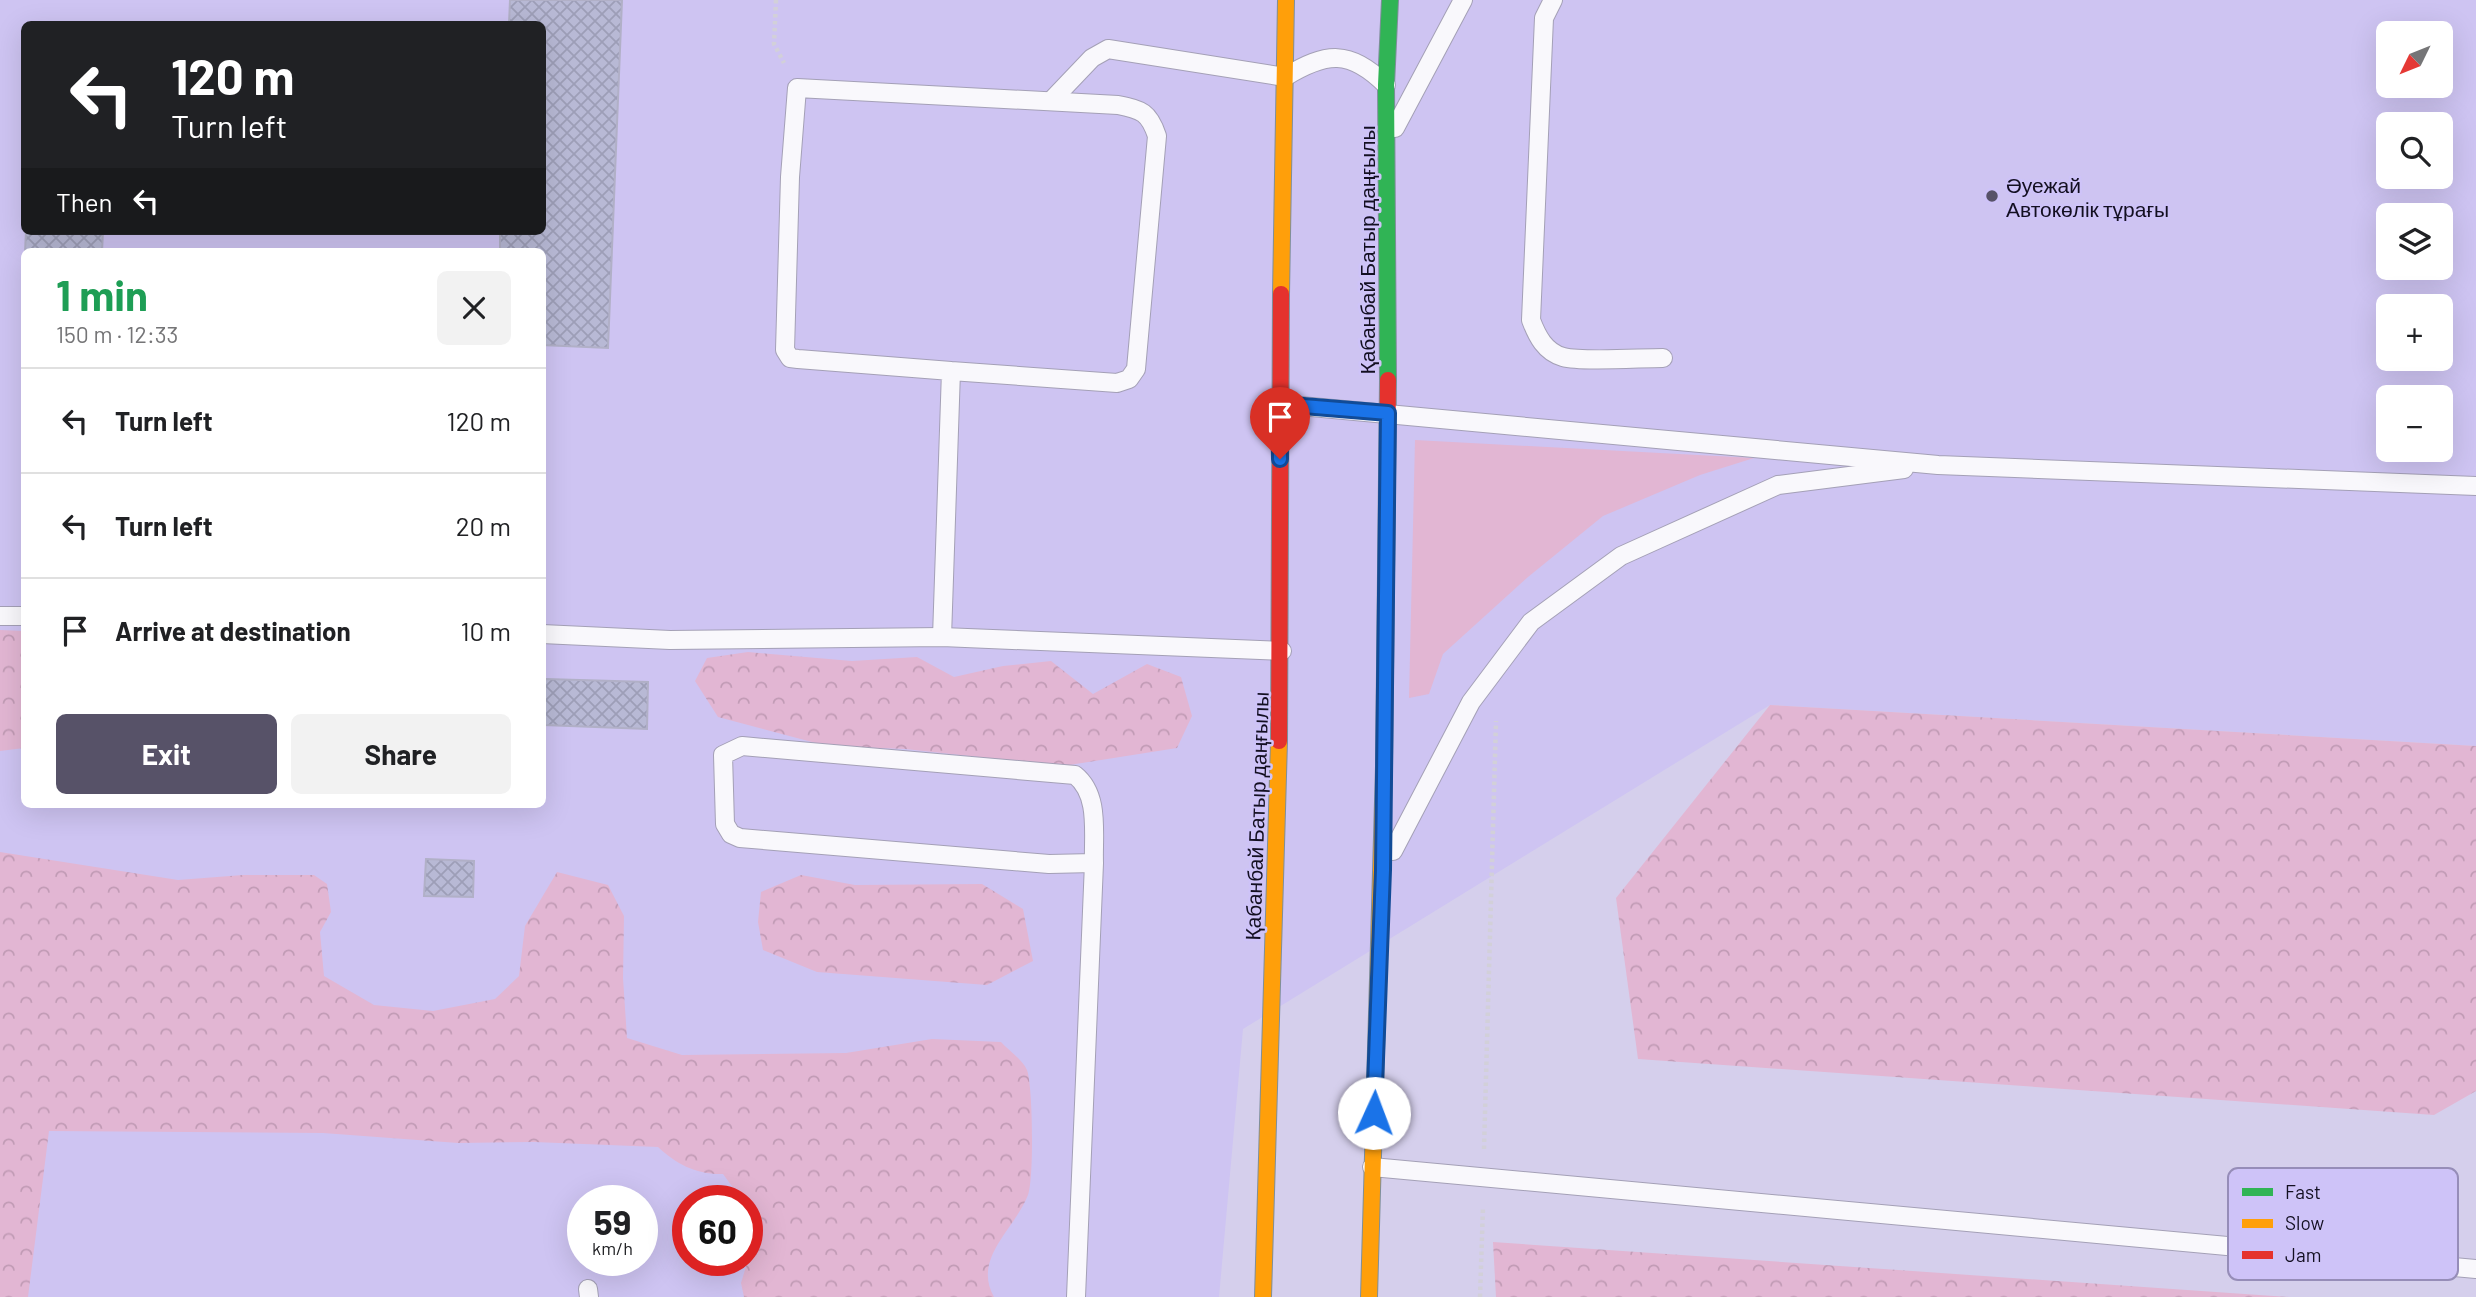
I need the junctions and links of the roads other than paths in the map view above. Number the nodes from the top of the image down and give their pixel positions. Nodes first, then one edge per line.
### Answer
1 (1286, 0) edge
2 (1390, 0) edge
3 (1463, 0) edge
4 (1553, 0) edge
5 (1285, 77) junction
6 (1386, 85) junction
7 (1051, 101) junction
8 (1387, 144) junction
9 (1663, 358) dead end
10 (951, 371) junction
11 (1279, 404) junction
12 (1388, 413) junction
13 (1938, 465) junction
14 (2476, 486) edge
15 (0, 615) edge
16 (21, 616) edge
17 (546, 634) edge
18 (942, 636) junction
19 (1282, 651) junction
20 (1094, 863) junction
21 (1383, 870) junction
22 (1372, 1167) junction
23 (2228, 1246) edge
24 (2458, 1267) edge
25 (2476, 1269) edge
26 (1076, 1297) edge
27 (1263, 1297) edge
28 (1369, 1297) edge

1 - 5 main road, Қабанбай Батыр даңғылы
2 - 6 main road, Қабанбай Батыр даңғылы
3 - 8 lane
4 - 9 lane
5 - 6 lane
5 - 7 lane
5 - 11 main road, Қабанбай Батыр даңғылы
6 - 8 main road, Қабанбай Батыр даңғылы
7 - 10 lane
7 - 10 lane
8 - 12 main road, Қабанбай Батыр даңғылы
10 - 18 lane
11 - 12 lane
11 - 19 main road, Қабанбай Батыр даңғылы
12 - 13 lane
12 - 21 main road, Қабанбай Батыр даңғылы
13 - 14 lane
13 - 21 lane
15 - 16 lane
17 - 18 lane
18 - 19 lane
19 - 27 main road, Қабанбай Батыр даңғылы
20 - 20 lane
20 - 26 lane
21 - 22 main road, Қабанбай Батыр даңғылы
22 - 23 lane
22 - 28 main road, Қабанбай Батыр даңғылы
24 - 25 lane

